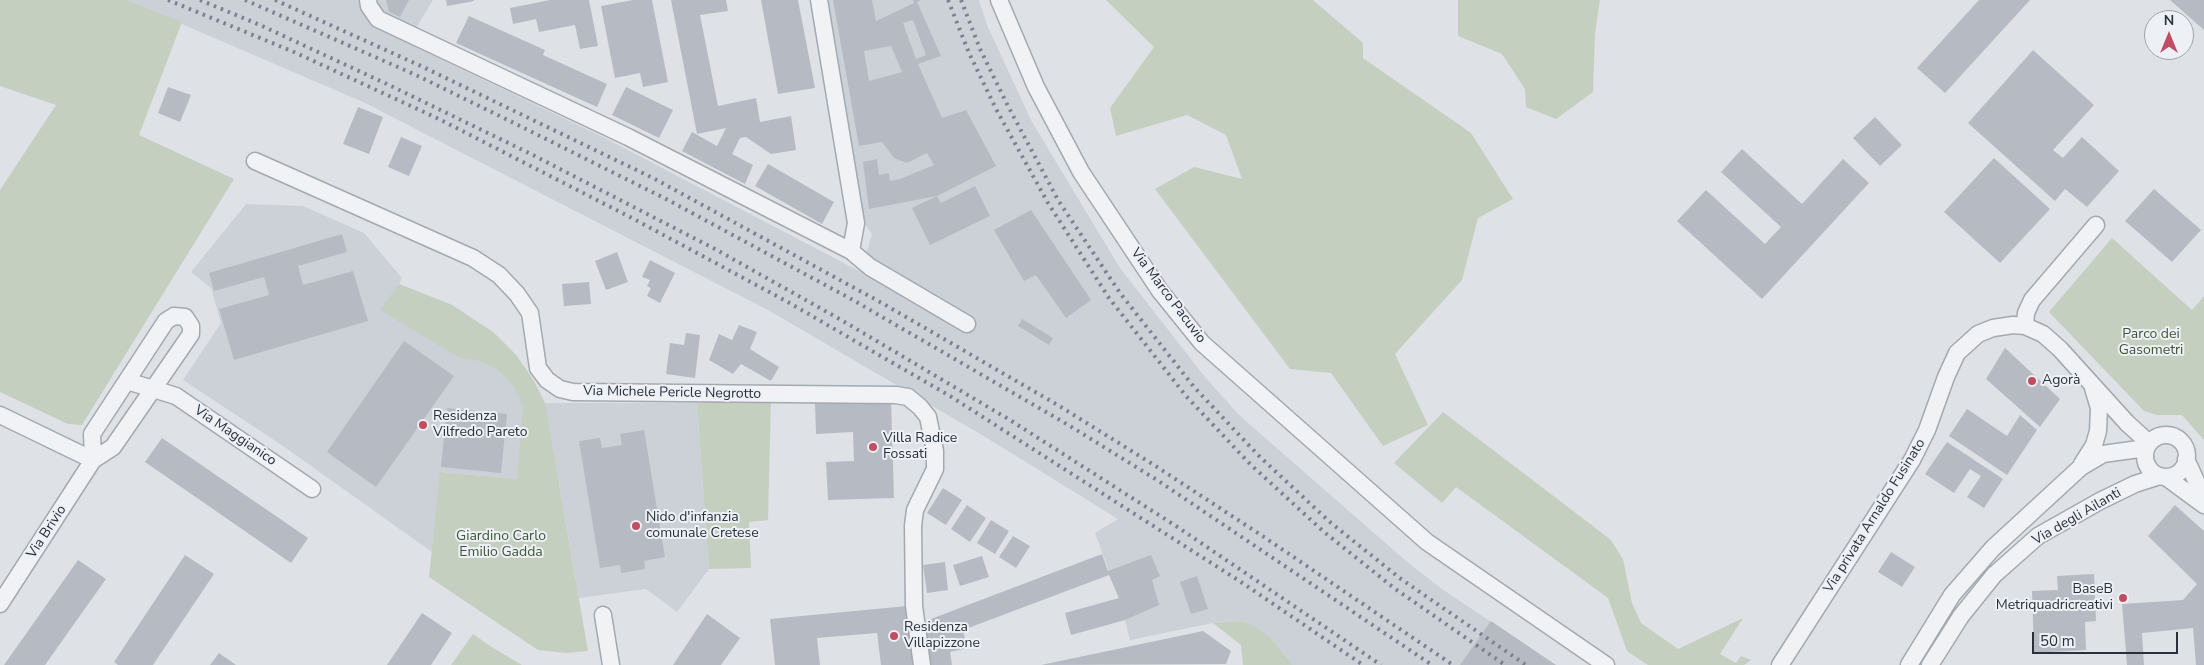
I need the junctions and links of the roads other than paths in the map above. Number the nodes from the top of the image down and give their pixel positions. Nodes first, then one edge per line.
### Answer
1 (368, 0) edge
2 (819, 0) edge
3 (998, 0) edge
4 (255, 161) dead end
5 (2096, 225) dead end
6 (851, 252) junction
7 (967, 324) dead end
8 (2025, 326) junction
9 (127, 381) junction
10 (2091, 384) junction
11 (154, 389) junction
12 (0, 415) edge
13 (2148, 445) junction
14 (2186, 459) junction
15 (93, 460) junction
16 (2081, 467) junction
17 (2163, 477) junction
18 (312, 489) dead end
19 (2202, 503) edge
20 (0, 604) edge
21 (602, 615) dead end
22 (611, 665) edge
23 (922, 665) edge
24 (1606, 665) edge
25 (1780, 665) edge
26 (1909, 665) edge
27 (1930, 665) edge

1 - 6 street
2 - 6 street
3 - 24 street, Via Marco Pacuvio
4 - 23 street, Via Michele Pericle Negrotto
5 - 8 street
6 - 7 street
8 - 10 street
8 - 25 street, Via privata Arnaldo Fusinato
9 - 11 street
9 - 11 street, Via Brivio
9 - 15 street, Via Brivio
10 - 13 street
10 - 16 street, Via degli Ailanti
11 - 15 street, Via Brivio
11 - 18 street, Via Maggianico
12 - 15 street
13 - 14 street
13 - 16 street, Via degli Ailanti
13 - 17 street
14 - 17 street
14 - 19 street
15 - 20 street, Via Brivio
16 - 26 street, Via degli Ailanti
17 - 19 street
17 - 27 street, Via degli Ailanti
21 - 22 street

